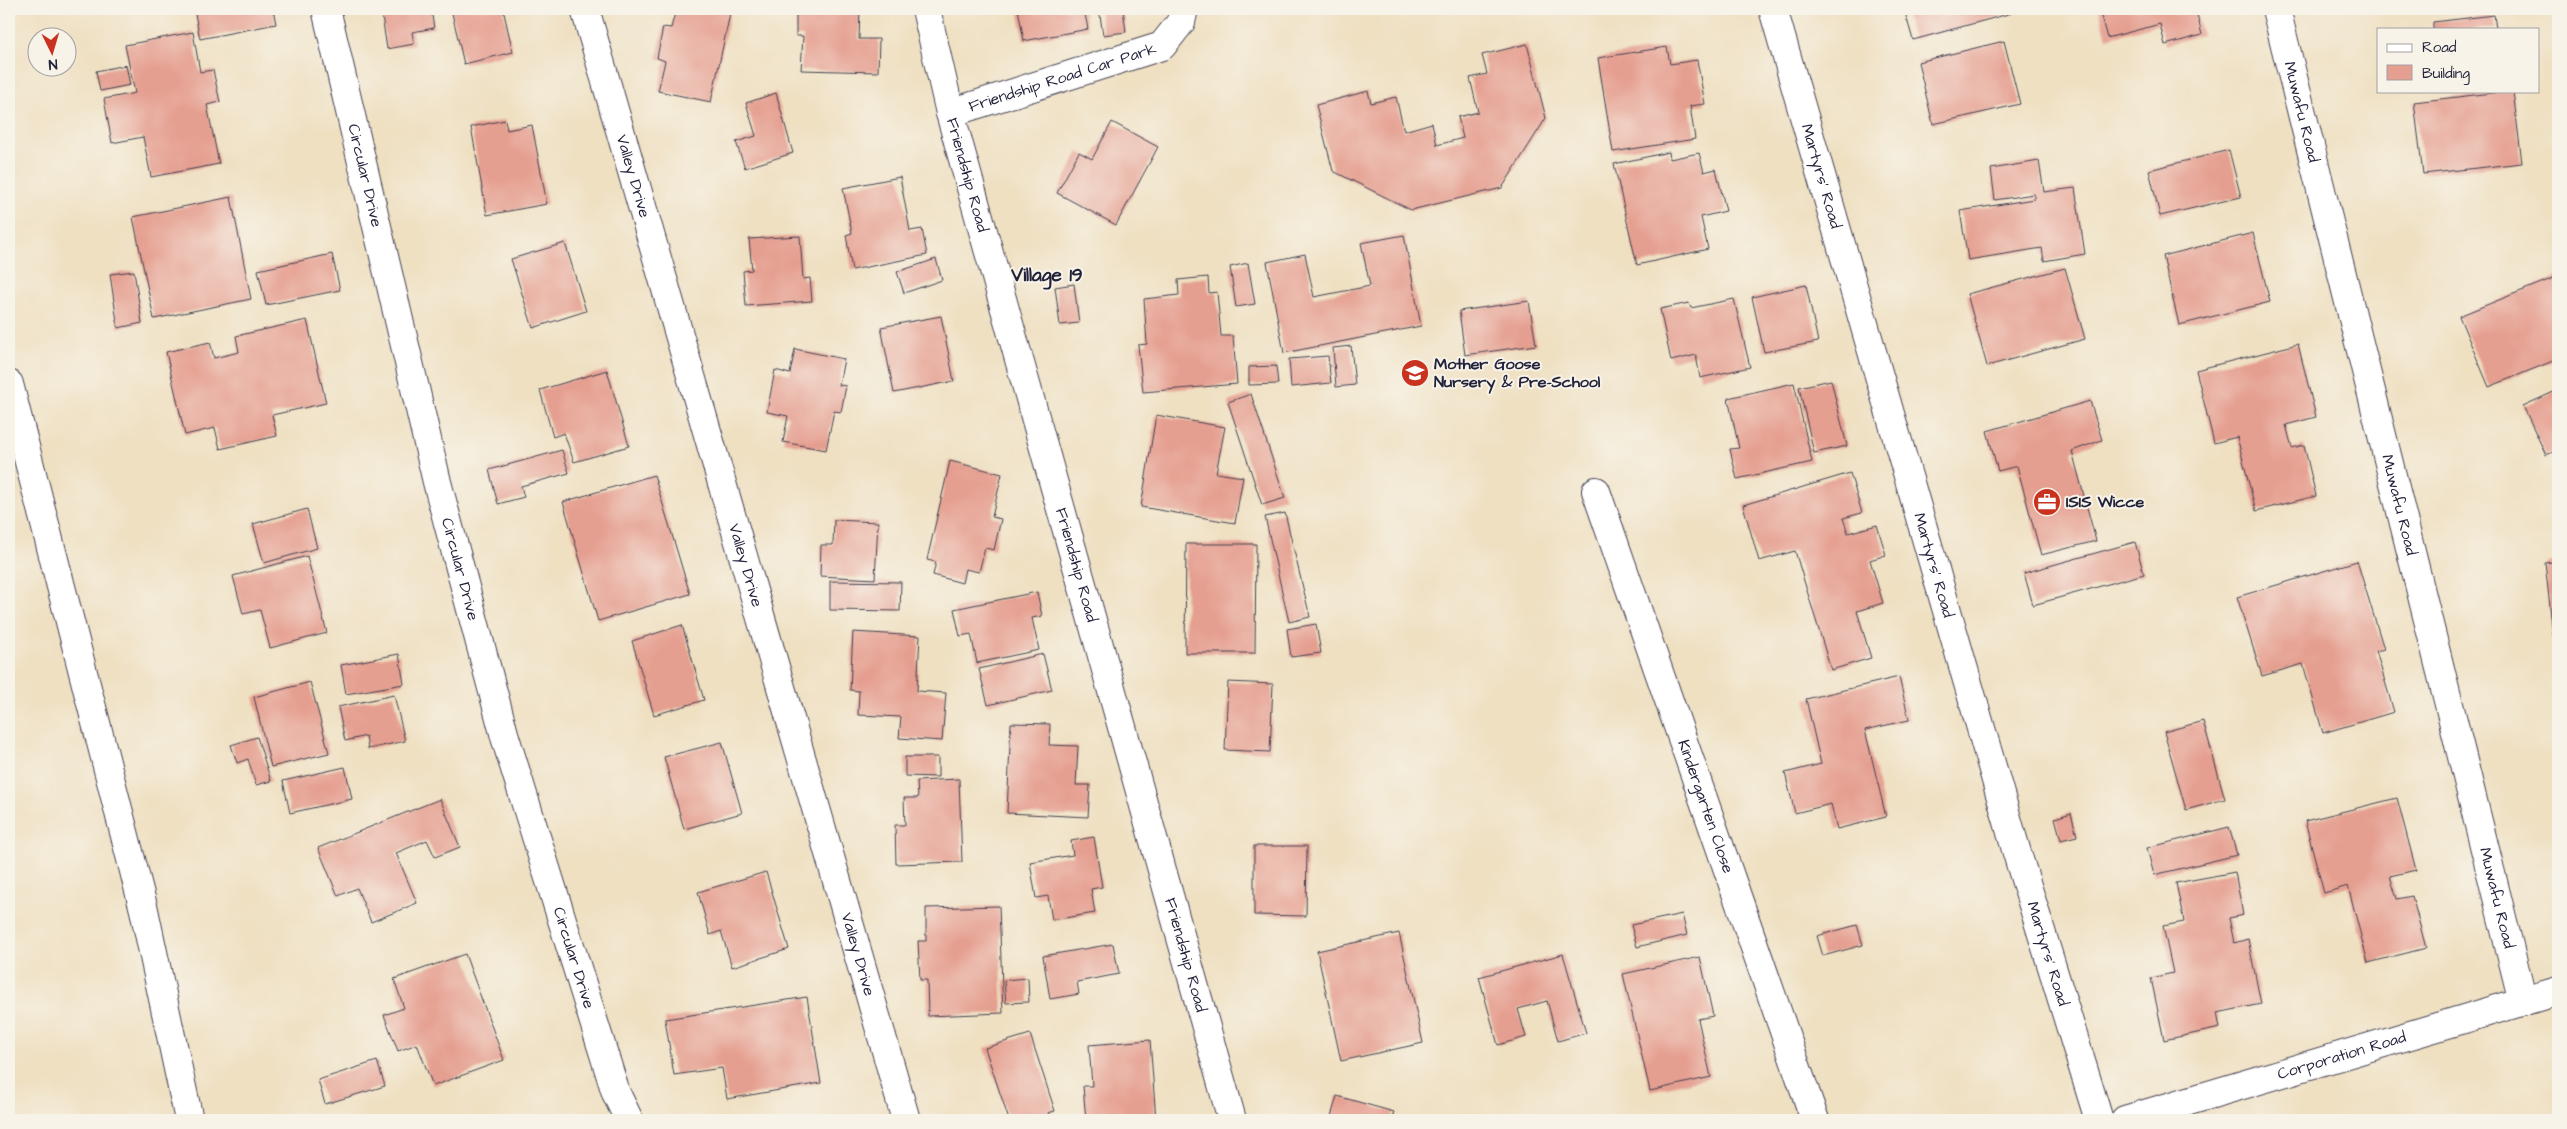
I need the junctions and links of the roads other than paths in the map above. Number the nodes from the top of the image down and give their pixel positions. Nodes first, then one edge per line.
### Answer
1 (326, 9) edge
2 (585, 9) edge
3 (926, 9) edge
4 (1184, 9) edge
5 (1773, 9) edge
6 (2276, 9) edge
7 (950, 113) junction
8 (9, 384) edge
9 (1596, 491) dead end
10 (2558, 991) edge
11 (2523, 1002) junction
12 (189, 1120) edge
13 (630, 1120) edge
14 (906, 1120) edge
15 (1232, 1120) edge
16 (1815, 1120) edge
17 (2099, 1120) edge
18 (2125, 1120) edge

1 - 13 street, Circular Drive
2 - 14 street, Valley Drive
3 - 7 street, Friendship Road
4 - 7 street, Friendship Road Car Park
5 - 17 street, Martyrs' Road
6 - 11 street, Muwafu Road
7 - 15 street, Friendship Road
8 - 12 street
9 - 16 street, Kindergarten Close
10 - 11 street, Corporation Road
11 - 18 street, Corporation Road

